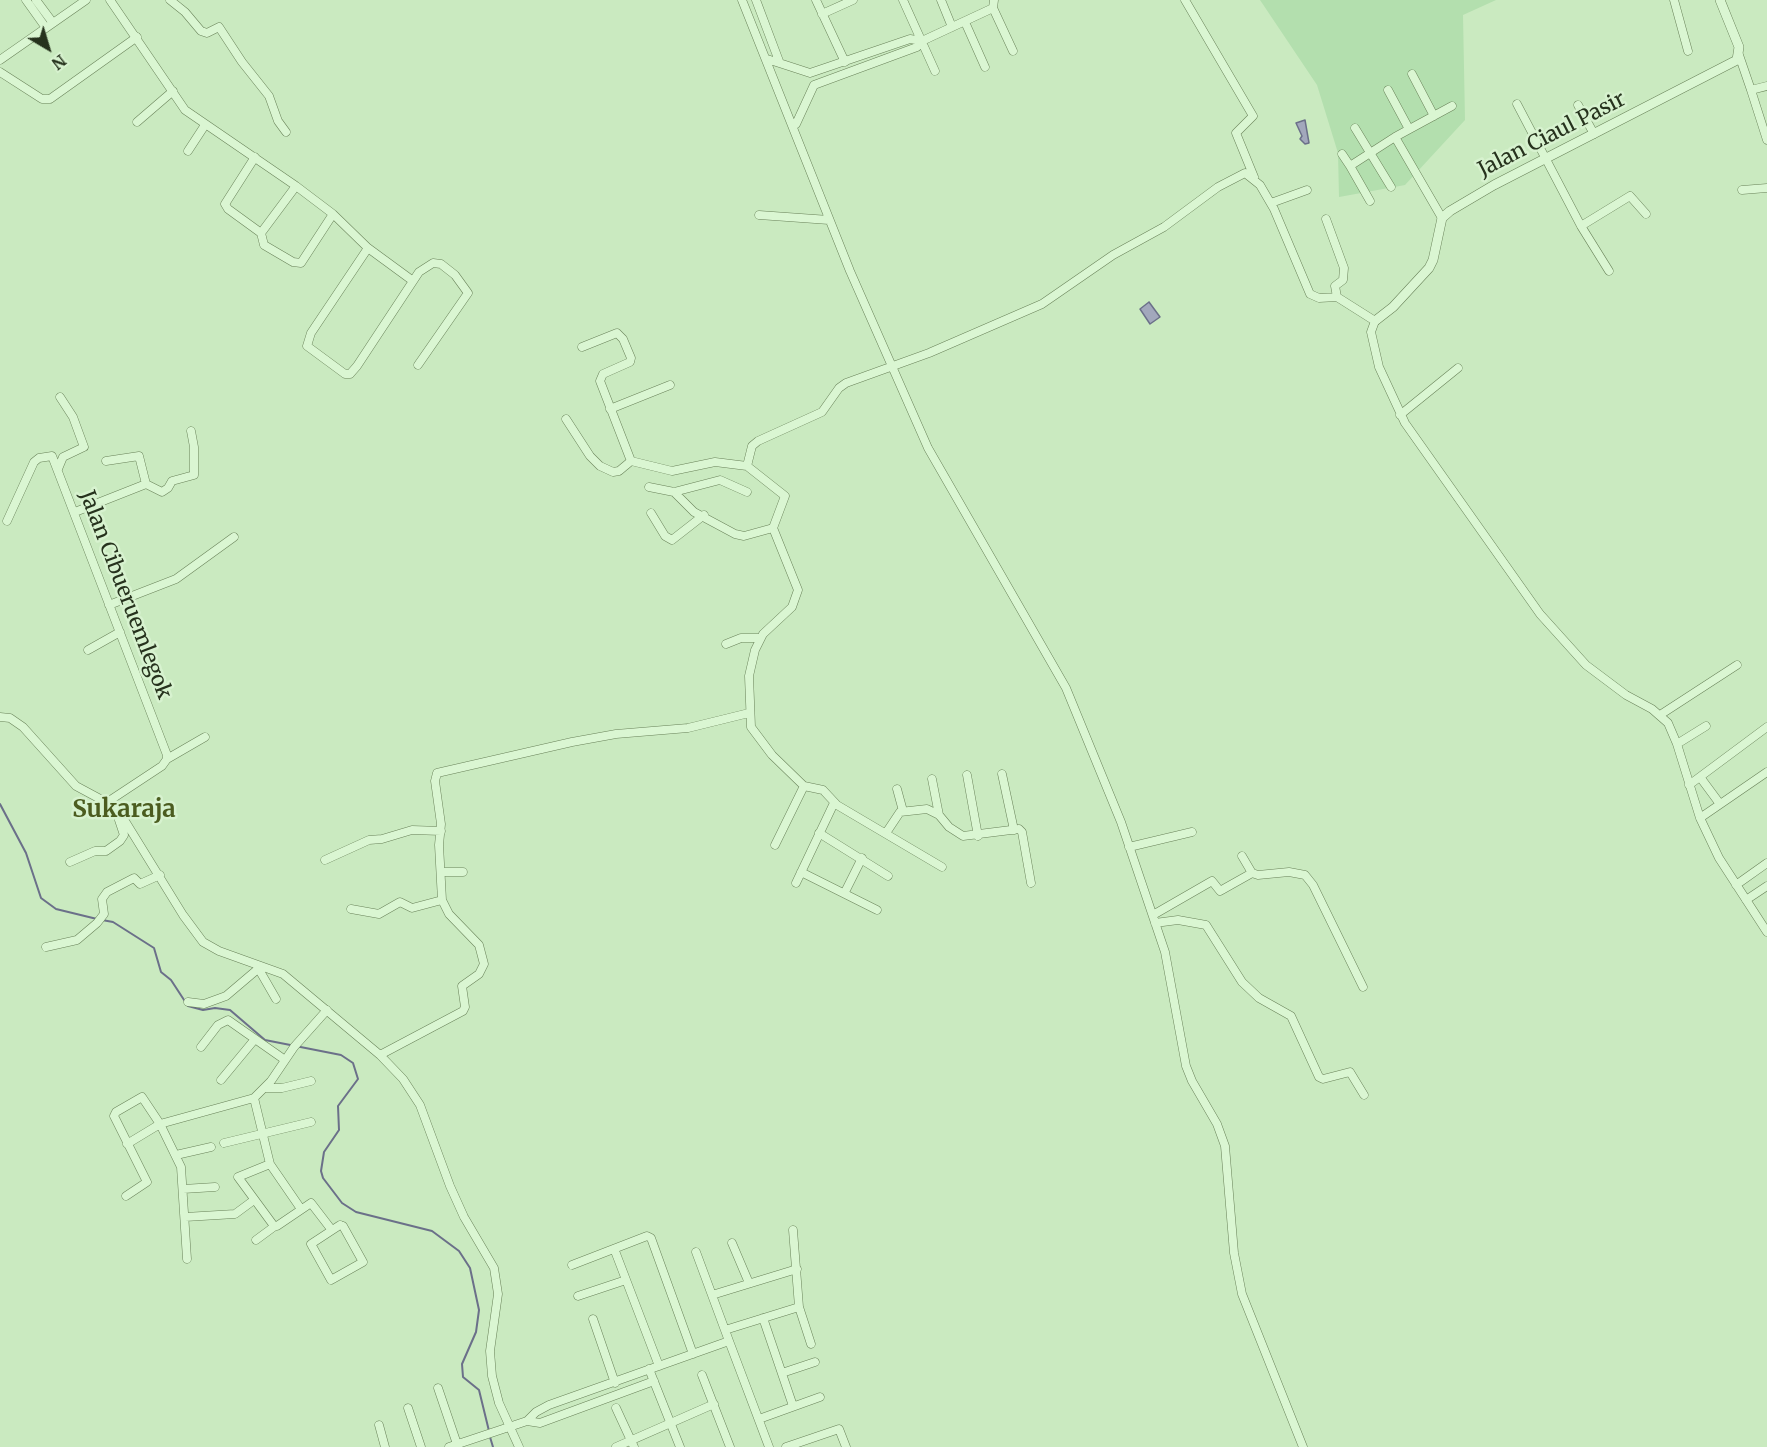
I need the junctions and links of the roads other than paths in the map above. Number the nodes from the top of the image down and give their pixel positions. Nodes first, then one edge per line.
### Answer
1 (26, 0) edge
2 (36, 0) edge
3 (86, 0) edge
4 (110, 0) edge
5 (170, 0) edge
6 (742, 0) edge
7 (756, 0) edge
8 (816, 0) edge
9 (853, 0) edge
10 (903, 0) edge
11 (941, 0) edge
12 (1185, 0) edge
13 (1674, 0) edge
14 (1719, 0) edge
15 (993, 4) edge
16 (822, 14) junction
17 (965, 22) junction
18 (49, 25) junction
19 (952, 27) junction
20 (137, 37) junction
21 (922, 41) junction
22 (1013, 51) dead end
23 (1688, 51) dead end
24 (1739, 55) junction
25 (767, 59) junction
26 (0, 60) edge
27 (779, 61) junction
28 (844, 62) junction
29 (985, 67) dead end
30 (935, 70) dead end
31 (0, 72) edge
32 (810, 73) junction
33 (1412, 74) dead end
34 (814, 85) junction
35 (1767, 86) edge
36 (1388, 90) dead end
37 (1751, 90) junction
38 (173, 91) junction
39 (1517, 104) dead end
40 (1578, 105) dead end
41 (1452, 106) dead end
42 (1434, 116) junction
43 (137, 122) dead end
44 (796, 124) dead end
45 (205, 125) junction
46 (1355, 128) dead end
47 (1409, 129) junction
48 (286, 132) dead end
49 (1594, 134) junction
50 (1395, 137) junction
51 (1767, 140) edge
52 (188, 151) dead end
53 (1370, 153) junction
54 (1342, 154) dead end
55 (255, 157) junction
56 (1546, 158) junction
57 (1350, 166) junction
58 (1254, 177) junction
59 (296, 186) junction
60 (1391, 186) dead end
61 (1767, 188) edge
62 (1307, 190) dead end
63 (1742, 190) dead end
64 (1370, 201) dead end
65 (1271, 203) junction
66 (333, 214) junction
67 (1646, 214) dead end
68 (759, 215) dead end
69 (1443, 218) junction
70 (1326, 219) dead end
71 (829, 220) junction
72 (1581, 226) junction
73 (261, 233) junction
74 (368, 248) junction
75 (1609, 271) dead end
76 (413, 281) junction
77 (1337, 297) junction
78 (1375, 321) junction
79 (582, 347) dead end
80 (418, 365) dead end
81 (892, 367) junction
82 (1458, 368) dead end
83 (670, 385) dead end
84 (60, 397) dead end
85 (610, 409) junction
86 (1400, 415) junction
87 (566, 419) dead end
88 (191, 431) dead end
89 (106, 461) dead end
90 (631, 461) junction
91 (747, 466) junction
92 (58, 468) junction
93 (146, 483) junction
94 (649, 487) dead end
95 (674, 492) junction
96 (747, 492) dead end
97 (75, 512) junction
98 (651, 513) dead end
99 (704, 515) junction
100 (7, 521) dead end
101 (773, 528) junction
102 (234, 537) dead end
103 (110, 605) junction
104 (120, 632) junction
105 (760, 638) junction
106 (726, 644) dead end
107 (88, 650) dead end
108 (1737, 665) dead end
109 (749, 712) junction
110 (1660, 715) junction
111 (0, 717) edge
112 (1706, 726) dead end
113 (1767, 727) edge
114 (205, 737) dead end
115 (1677, 744) junction
116 (167, 759) junction
117 (1767, 772) edge
118 (1002, 774) dead end
119 (967, 775) dead end
120 (1700, 777) junction
121 (932, 779) dead end
122 (1689, 785) junction
123 (804, 786) junction
124 (897, 789) dead end
125 (109, 801) junction
126 (834, 803) junction
127 (1720, 804) junction
128 (903, 811) junction
129 (122, 815) junction
130 (939, 815) junction
131 (1700, 818) junction
132 (1014, 830) junction
133 (441, 831) junction
134 (1192, 832) dead end
135 (819, 833) junction
136 (886, 833) junction
137 (978, 836) junction
138 (775, 845) dead end
139 (1129, 847) junction
140 (1242, 856) dead end
141 (862, 858) junction
142 (325, 860) dead end
143 (70, 862) dead end
144 (1767, 863) edge
145 (942, 867) dead end
146 (442, 872) junction
147 (463, 872) dead end
148 (801, 872) junction
149 (1252, 873) junction
150 (160, 875) junction
151 (888, 876) dead end
152 (796, 883) dead end
153 (1031, 883) dead end
154 (1736, 885) junction
155 (1767, 886) edge
156 (845, 892) junction
157 (442, 900) junction
158 (1746, 900) junction
159 (351, 909) dead end
160 (877, 910) dead end
161 (1154, 919) junction
162 (1767, 932) edge
163 (46, 947) dead end
164 (256, 965) junction
165 (1364, 987) dead end
166 (276, 999) dead end
167 (188, 1002) dead end
168 (327, 1011) junction
169 (255, 1039) junction
170 (201, 1047) dead end
171 (380, 1055) junction
172 (285, 1060) junction
173 (221, 1080) dead end
174 (311, 1081) dead end
175 (266, 1088) junction
176 (1364, 1095) dead end
177 (254, 1098) junction
178 (311, 1122) dead end
179 (160, 1124) junction
180 (262, 1134) junction
181 (224, 1143) dead end
182 (127, 1144) junction
183 (211, 1147) dead end
184 (176, 1155) junction
185 (270, 1164) junction
186 (215, 1187) dead end
187 (183, 1189) junction
188 (126, 1197) dead end
189 (254, 1200) junction
190 (301, 1209) junction
191 (184, 1217) junction
192 (275, 1226) junction
193 (331, 1229) junction
194 (793, 1230) dead end
195 (256, 1240) dead end
196 (732, 1243) dead end
197 (616, 1248) junction
198 (696, 1252) dead end
199 (188, 1259) dead end
200 (572, 1265) dead end
201 (797, 1269) junction
202 (626, 1280) junction
203 (749, 1283) junction
204 (712, 1295) junction
205 (578, 1296) dead end
206 (799, 1307) junction
207 (763, 1318) junction
208 (593, 1319) dead end
209 (725, 1330) junction
210 (729, 1341) junction
211 (811, 1344) dead end
212 (693, 1354) junction
213 (815, 1362) dead end
214 (659, 1366) junction
215 (649, 1369) junction
216 (782, 1373) junction
217 (702, 1375) dead end
218 (654, 1381) junction
219 (615, 1383) junction
220 (438, 1388) dead end
221 (820, 1397) dead end
222 (572, 1399) junction
223 (714, 1404) junction
224 (793, 1406) junction
225 (408, 1408) dead end
226 (616, 1408) dead end
227 (575, 1410) junction
228 (759, 1419) junction
229 (527, 1421) junction
230 (671, 1421) junction
231 (379, 1425) dead end
232 (511, 1427) junction
233 (632, 1443) edge
234 (455, 1446) edge
235 (386, 1447) edge
236 (421, 1447) edge
237 (519, 1447) edge
238 (616, 1447) edge
239 (680, 1447) edge
240 (730, 1447) edge
241 (769, 1447) edge
242 (786, 1447) edge
243 (846, 1447) edge
244 (1304, 1447) edge

1 - 18 street
2 - 18 street
3 - 18 street
4 - 20 street
5 - 48 street
6 - 25 street
7 - 27 street
8 - 16 street
9 - 16 street
10 - 21 street
11 - 19 street
12 - 58 street
13 - 23 street
14 - 24 street
15 - 17 street
15 - 22 street
16 - 28 street
17 - 19 street
17 - 29 street
18 - 26 street
19 - 21 street
20 - 31 street
20 - 38 street
21 - 28 street
21 - 30 street
21 - 34 street
24 - 37 street
24 - 49 street, Jalan Ciaul Pasir
25 - 27 street
25 - 71 street
27 - 32 street
28 - 32 street
32 - 34 street
33 - 42 street
34 - 44 street
35 - 37 street
36 - 47 street
37 - 51 street
38 - 43 street
38 - 45 street
39 - 56 street
40 - 49 street
41 - 42 street
42 - 47 street
45 - 52 street
45 - 55 street
46 - 53 street
47 - 50 street
49 - 56 street, Jalan Ciaul Pasir
50 - 53 street
50 - 69 street
53 - 57 street
53 - 60 street
54 - 57 street
55 - 59 street
55 - 73 street
56 - 69 street, Jalan Ciaul Pasir
56 - 72 street
57 - 64 street
58 - 65 street
58 - 81 street
59 - 66 street
59 - 73 street
61 - 63 street
62 - 65 street
65 - 77 street
66 - 73 street
66 - 74 street
67 - 72 street
68 - 71 street
69 - 78 street
70 - 77 street
71 - 81 street
72 - 75 street
74 - 76 street
74 - 76 street
76 - 80 street
77 - 78 street
78 - 86 street
79 - 85 street
81 - 91 street
81 - 139 street
82 - 86 street
83 - 85 street
84 - 92 street
85 - 90 street
86 - 110 street
87 - 90 street
88 - 93 street
89 - 93 street
90 - 91 street
91 - 101 street
92 - 97 street, Jalan Cibueruemlegok
92 - 100 street
93 - 97 street
94 - 95 street
95 - 96 street
95 - 99 street
97 - 103 street, Jalan Cibueruemlegok
98 - 99 street
99 - 101 street
101 - 105 street
102 - 103 street
103 - 104 street, Jalan Cibueruemlegok
104 - 107 street
104 - 116 street, Jalan Cibueruemlegok
105 - 106 street
105 - 109 street
108 - 110 street
109 - 123 street
109 - 133 street
110 - 115 street
111 - 125 street
112 - 115 street
113 - 120 street
114 - 116 street
115 - 122 street
116 - 125 street
117 - 127 street
118 - 132 street
119 - 137 street
120 - 122 street
120 - 127 street
121 - 130 street
122 - 131 street
123 - 126 street
123 - 138 street
124 - 128 street
125 - 129 street
126 - 135 street
126 - 136 street
127 - 131 street
128 - 130 street
128 - 136 street
129 - 143 street
129 - 150 street
130 - 137 street
131 - 154 street
132 - 137 street
132 - 153 street
133 - 142 street
133 - 146 street
134 - 139 street
135 - 141 street
135 - 148 street
136 - 145 street
139 - 161 street
140 - 149 street
141 - 151 street
141 - 156 street
144 - 154 street
146 - 147 street
146 - 157 street
148 - 152 street
148 - 156 street
149 - 161 street
149 - 165 street
150 - 163 street
150 - 164 street
154 - 158 street
155 - 158 street
156 - 160 street
157 - 159 street
157 - 171 street
158 - 162 street
161 - 176 street
161 - 244 street
164 - 166 street
164 - 167 street
164 - 168 street
168 - 171 street
168 - 172 street
169 - 170 street
169 - 172 street
169 - 173 street
171 - 232 street
172 - 175 street
174 - 175 street
175 - 177 street
177 - 179 street
177 - 180 street
178 - 180 street
179 - 182 street
179 - 182 street
179 - 184 street
180 - 181 street
180 - 185 street
182 - 188 street
183 - 184 street
184 - 187 street
185 - 189 street
185 - 190 street
186 - 187 street
187 - 191 street
189 - 191 street
189 - 192 street
190 - 192 street
190 - 193 street
191 - 199 street
192 - 195 street
193 - 193 street
194 - 201 street
196 - 203 street
197 - 200 street
197 - 202 street
197 - 212 street
198 - 204 street
201 - 203 street
201 - 206 street
202 - 205 street
202 - 214 street
203 - 204 street
204 - 209 street
206 - 207 street
206 - 211 street
207 - 209 street
207 - 216 street
208 - 219 street
209 - 210 street
210 - 212 street
210 - 228 street
212 - 214 street
213 - 216 street
214 - 215 street
215 - 218 street
215 - 219 street
216 - 224 street
217 - 223 street
218 - 227 street
218 - 230 street
219 - 222 street
220 - 234 street
221 - 224 street
222 - 227 street
222 - 229 street
223 - 230 street
223 - 240 street
224 - 228 street
225 - 236 street
226 - 233 street
227 - 229 street
228 - 241 street
229 - 232 street
230 - 233 street
230 - 239 street
231 - 235 street
232 - 234 street
232 - 237 street
233 - 238 street
242 - 243 street

